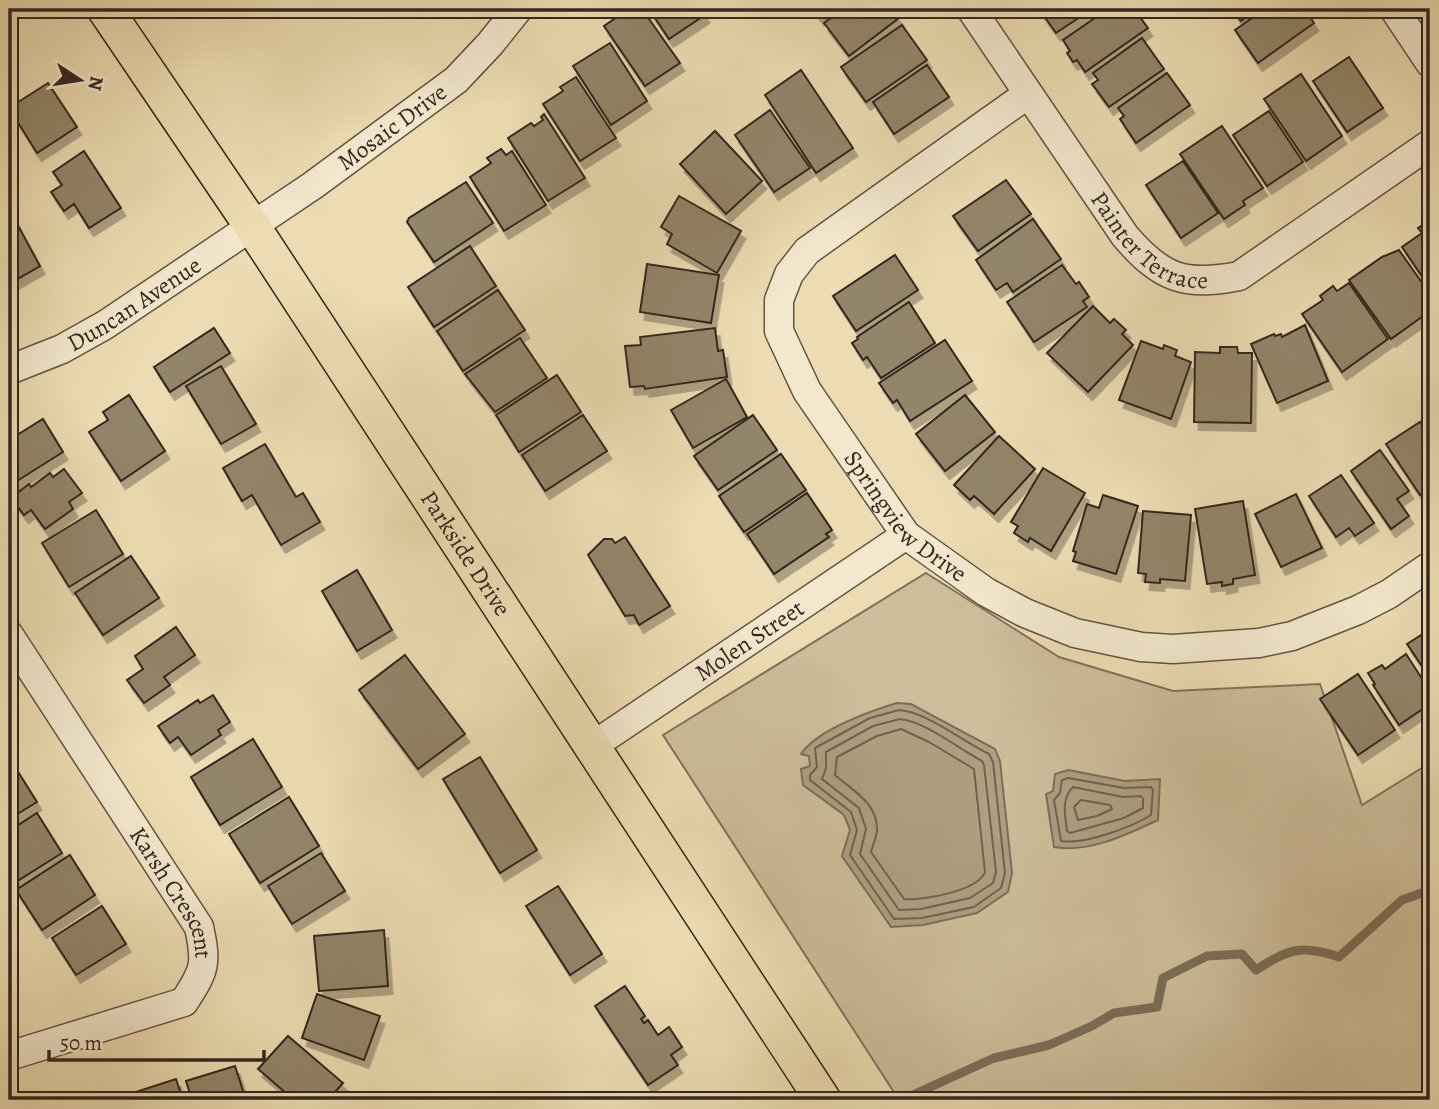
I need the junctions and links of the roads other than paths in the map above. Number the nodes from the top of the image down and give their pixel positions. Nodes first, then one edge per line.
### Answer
1 (105, 9) edge
2 (517, 9) edge
3 (971, 9) edge
4 (1394, 9) edge
5 (1430, 63) edge
6 (1028, 94) junction
7 (1430, 144) edge
8 (252, 226) junction
9 (9, 370) edge
10 (906, 535) junction
11 (1430, 566) edge
12 (9, 635) edge
13 (592, 747) junction
14 (9, 1056) edge
15 (816, 1089) edge

1 - 8 main road, Parkside Drive
2 - 8 street, Mosaic Drive
3 - 6 street, Painter Terrace
4 - 5 street
6 - 7 street, Painter Terrace
6 - 10 street, Springview Drive
8 - 9 street, Duncan Avenue
8 - 13 main road, Parkside Drive
10 - 11 street, Springview Drive
10 - 13 street, Molen Street
12 - 14 street, Karsh Crescent
13 - 15 main road, Parkside Drive

